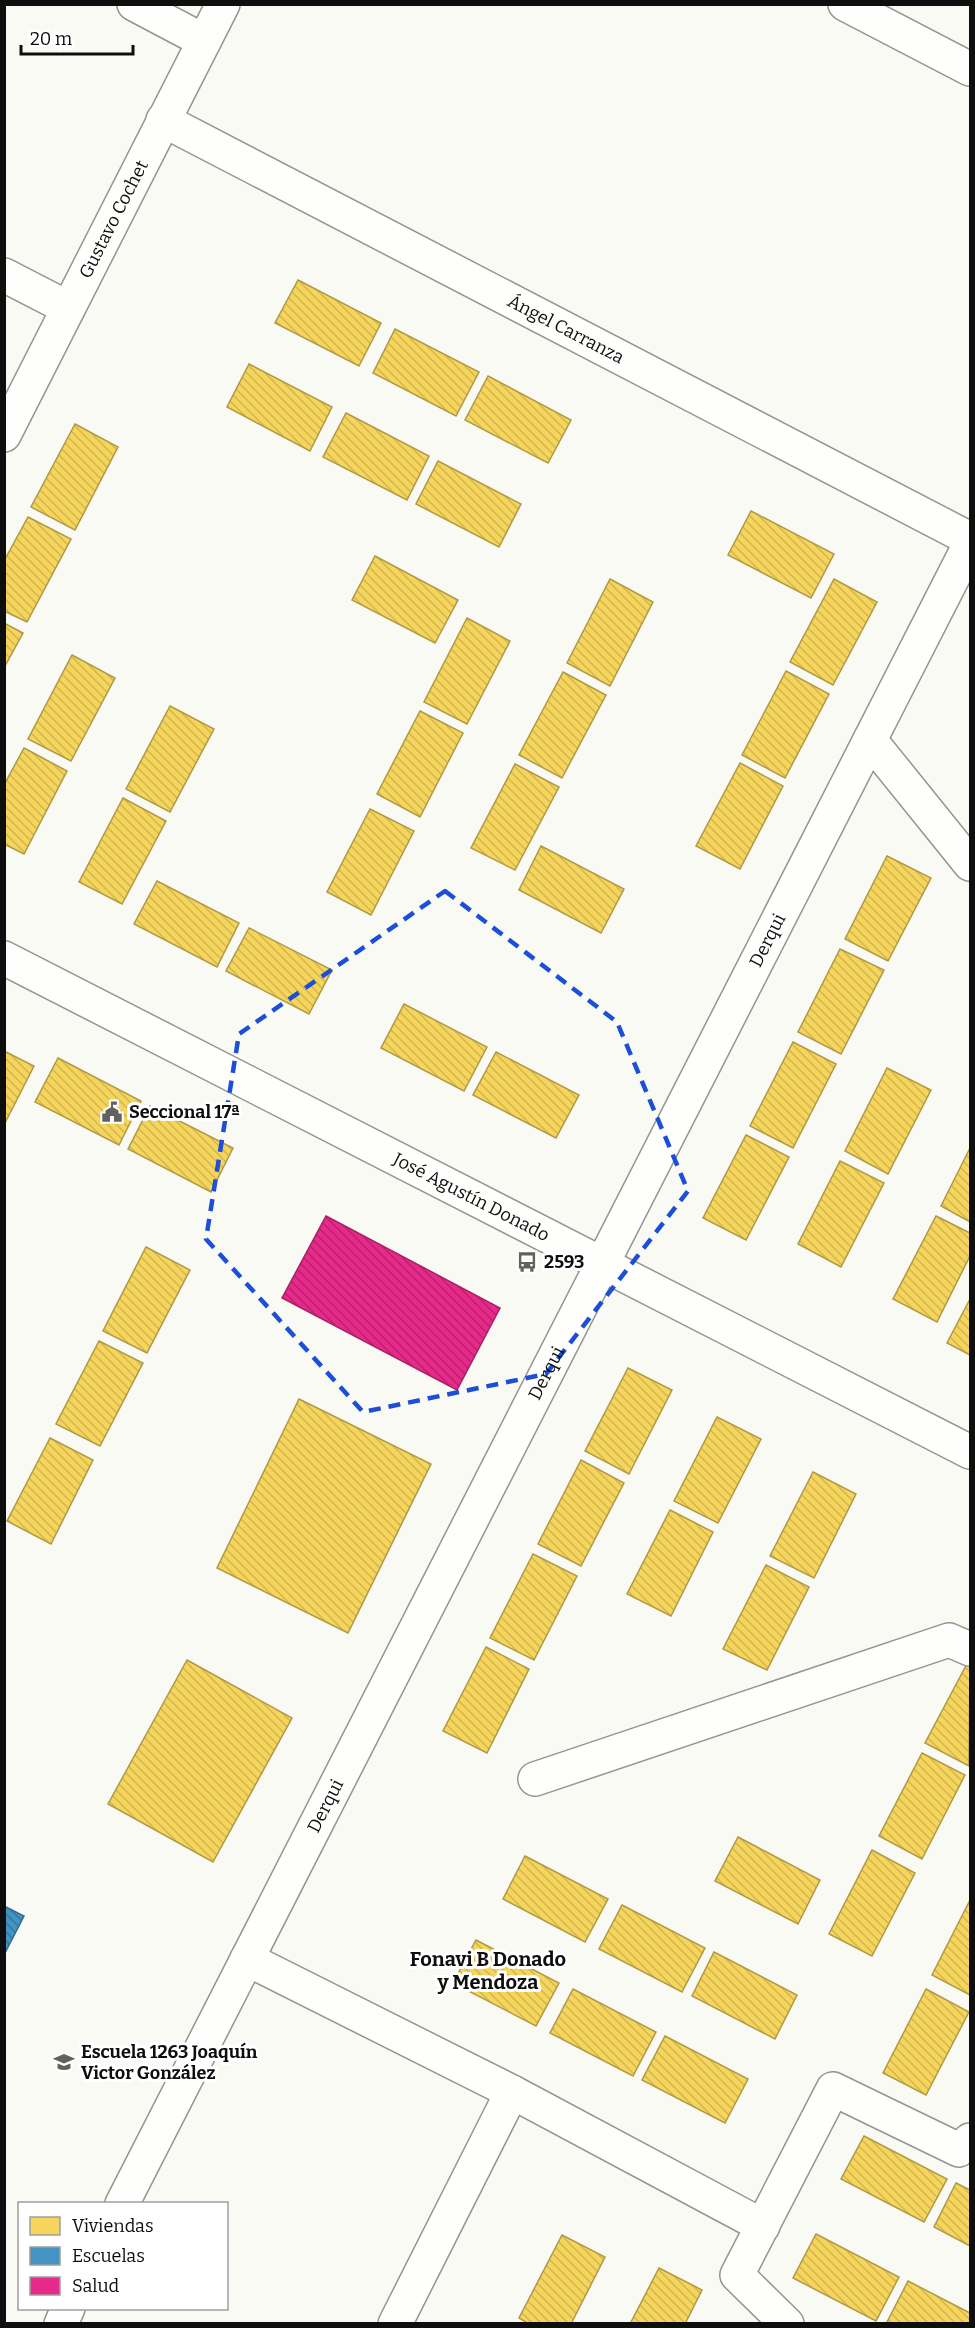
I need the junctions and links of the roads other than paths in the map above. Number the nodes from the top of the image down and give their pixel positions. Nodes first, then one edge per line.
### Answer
1 (134, 4) edge
2 (223, 4) edge
3 (845, 4) edge
4 (204, 41) junction
5 (970, 69) edge
6 (163, 120) junction
7 (4, 275) edge
8 (68, 308) junction
9 (4, 435) edge
10 (970, 539) edge
11 (970, 544) edge
12 (870, 740) junction
13 (970, 864) edge
14 (4, 958) edge
15 (602, 1264) junction
16 (970, 1452) edge
17 (970, 1649) edge
18 (535, 1779) dead end
19 (247, 1959) junction
20 (512, 2092) junction
21 (970, 2140) edge
22 (123, 2202) edge
23 (763, 2226) junction
24 (67, 2310) edge
25 (61, 2324) edge
26 (395, 2324) edge
27 (787, 2324) edge

1 - 4 street
2 - 4 street, Gustavo Cochet
3 - 5 street
4 - 6 street, Gustavo Cochet
6 - 8 street, Gustavo Cochet
6 - 10 street, Ángel Carranza
7 - 8 street
8 - 9 street, Gustavo Cochet
11 - 12 street, Derqui
12 - 13 street
12 - 15 street, Derqui
14 - 15 street, José Agustín Donado
15 - 16 street, José Agustín Donado
15 - 19 street, Derqui
17 - 18 street
19 - 20 street
19 - 22 street, Derqui
20 - 23 street
20 - 26 street
21 - 23 street
23 - 27 street
24 - 25 street

